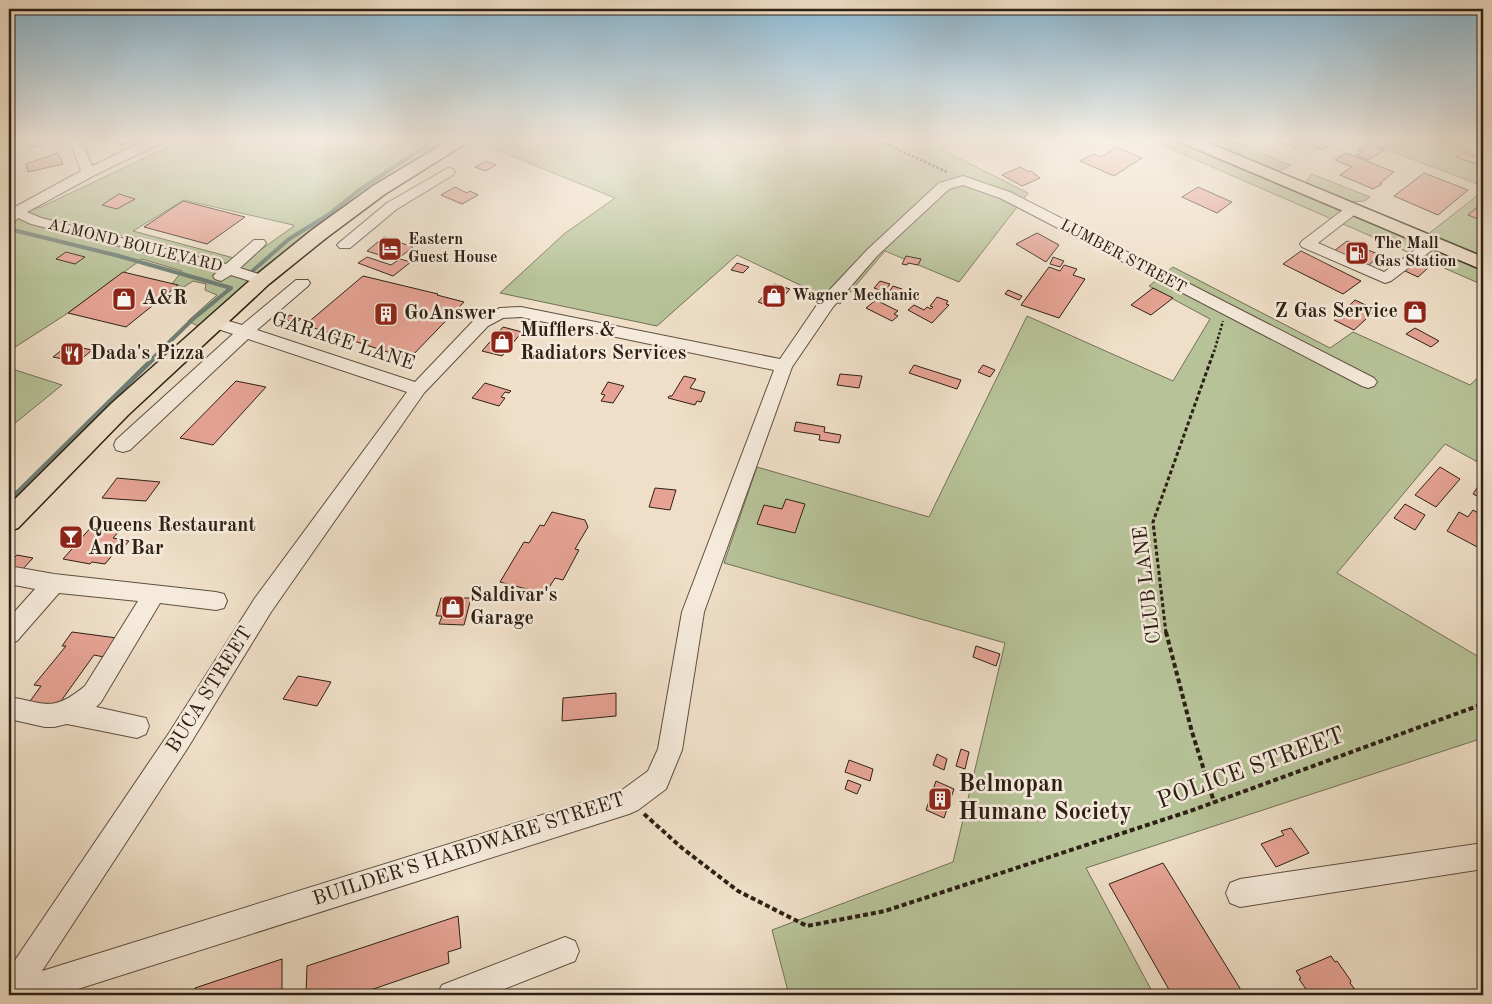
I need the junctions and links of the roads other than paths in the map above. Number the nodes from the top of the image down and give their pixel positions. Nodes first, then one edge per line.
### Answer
1 (65, 186) edge
2 (386, 186) edge
3 (425, 186) edge
4 (944, 186) edge
5 (979, 186) edge
6 (1299, 186) edge
7 (1353, 209) junction
8 (11, 216) edge
9 (333, 223) junction
10 (361, 231) junction
11 (260, 243) dead end
12 (1434, 244) junction
13 (345, 245) dead end
14 (1483, 264) edge
15 (224, 274) junction
16 (302, 283) dead end
17 (258, 284) junction
18 (215, 322) junction
19 (246, 332) junction
20 (784, 366) junction
21 (1368, 382) dead end
22 (418, 389) junction
23 (123, 445) dead end
24 (9, 522) edge
25 (9, 575) edge
26 (54, 583) junction
27 (154, 593) junction
28 (216, 601) dead end
29 (9, 634) edge
30 (9, 708) edge
31 (68, 713) junction
32 (138, 726) dead end
33 (1483, 856) edge
34 (1240, 893) dead end
35 (565, 951) dead end
36 (11, 995) edge
37 (452, 995) edge

1 - 8 street
2 - 9 main road
3 - 10 street
4 - 20 street, BUILDER'S HARDWARE STREET
5 - 21 street, LUMBER STREET
6 - 7 main road
7 - 12 main road
7 - 12 street
8 - 15 street, ALMOND BOULEVARD
9 - 10 street
9 - 17 main road
10 - 13 street
11 - 15 street
12 - 14 main road
15 - 17 street, ALMOND BOULEVARD
16 - 19 street
17 - 18 main road
18 - 19 street, GARAGE LANE
18 - 24 main road
19 - 22 street, GARAGE LANE
19 - 23 street
20 - 22 street, GARAGE LANE
20 - 36 street, BUILDER'S HARDWARE STREET
22 - 36 street, BUCA STREET
25 - 26 street
26 - 27 street
26 - 29 street
27 - 28 street
27 - 31 street
30 - 31 street
31 - 32 street
33 - 34 street
35 - 37 street

